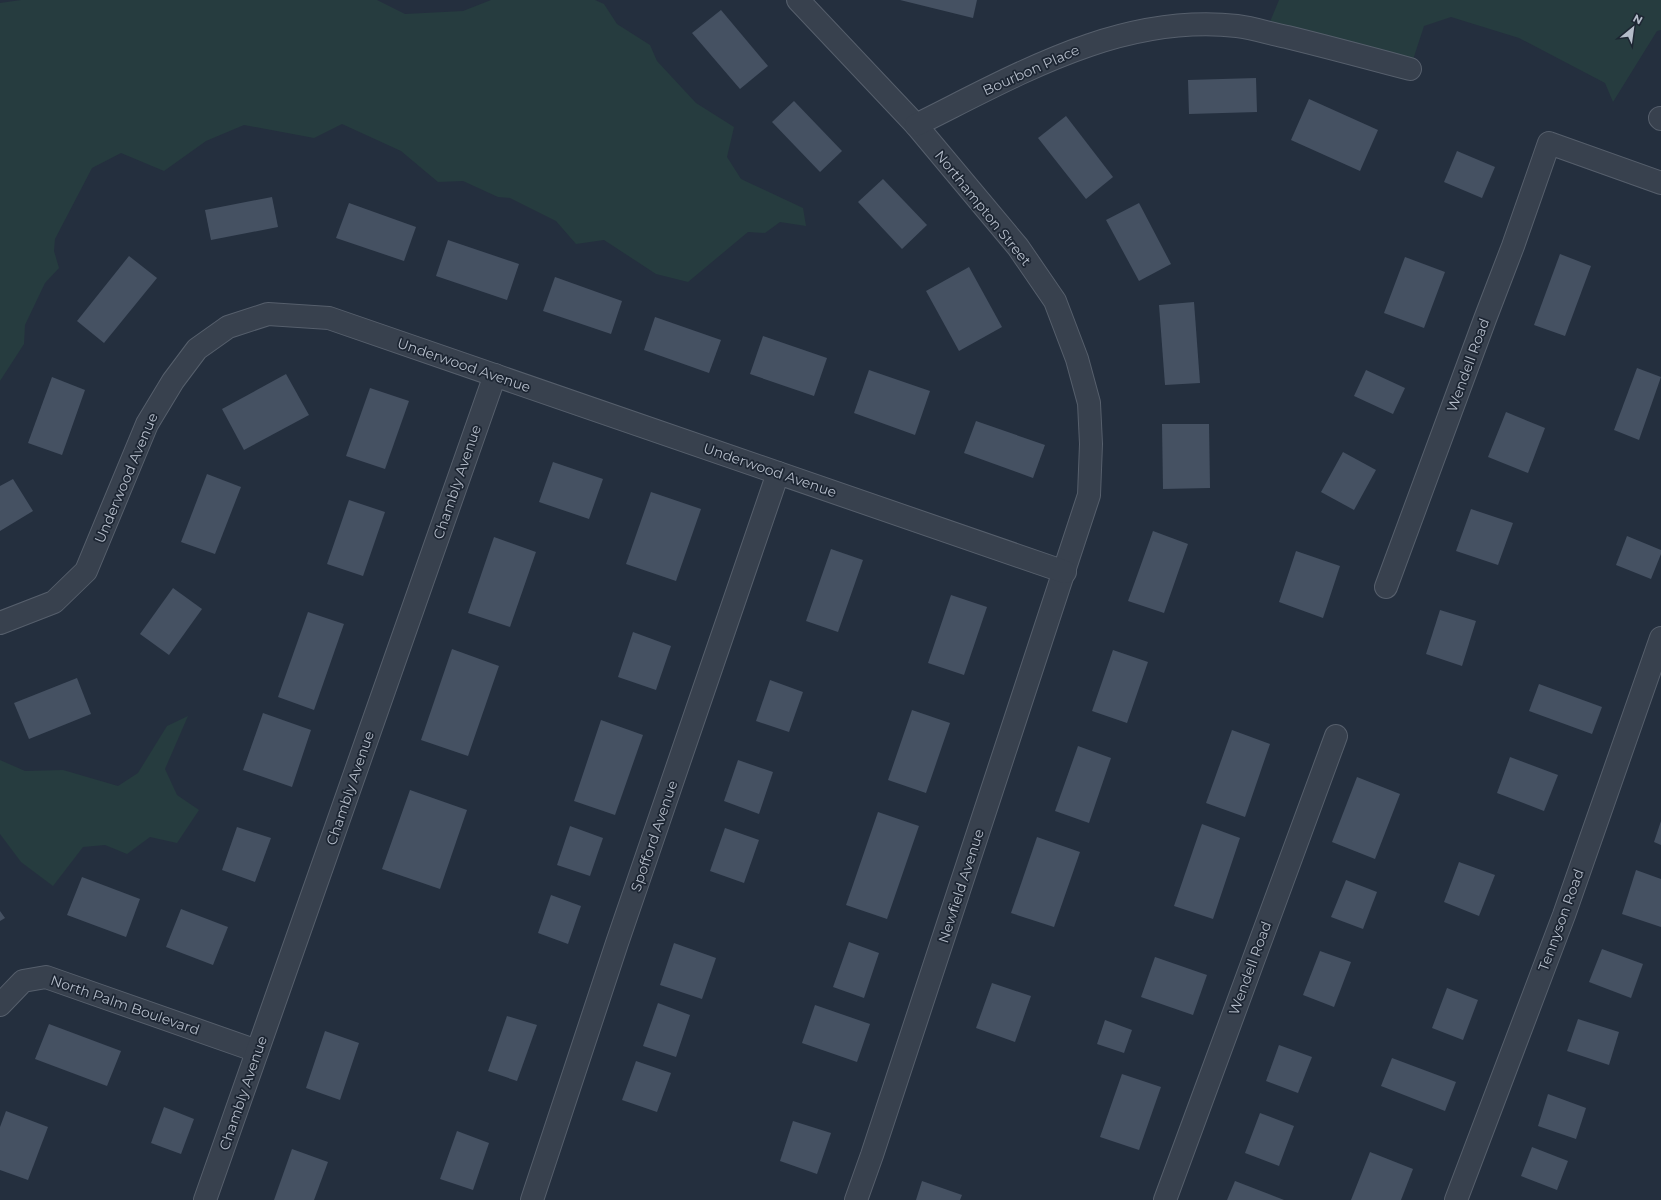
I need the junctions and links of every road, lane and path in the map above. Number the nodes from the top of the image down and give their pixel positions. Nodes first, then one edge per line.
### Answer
1 (798, 0) edge
2 (1410, 69) dead end
3 (916, 125) junction
4 (1661, 183) edge
5 (495, 376) junction
6 (778, 473) junction
7 (1065, 572) junction
8 (1386, 587) dead end
9 (0, 623) edge
10 (1661, 638) edge
11 (1336, 736) dead end
12 (0, 1005) edge
13 (257, 1051) junction
14 (206, 1200) edge
15 (532, 1200) edge
16 (856, 1200) edge
17 (1165, 1200) edge
18 (1456, 1200) edge

1 - 3 street, Northampton Street
2 - 3 street, Bourbon Place
3 - 7 street, Northampton Street
4 - 8 street, Wendell Road
5 - 6 street, Underwood Avenue
5 - 9 street, Underwood Avenue
5 - 13 street, Chambly Avenue
6 - 7 street, Underwood Avenue
6 - 15 street, Spofford Avenue
7 - 16 street, Newfield Avenue
10 - 18 street, Tennyson Road
11 - 17 street, Wendell Road
12 - 13 street, North Palm Boulevard
13 - 14 street, Chambly Avenue

